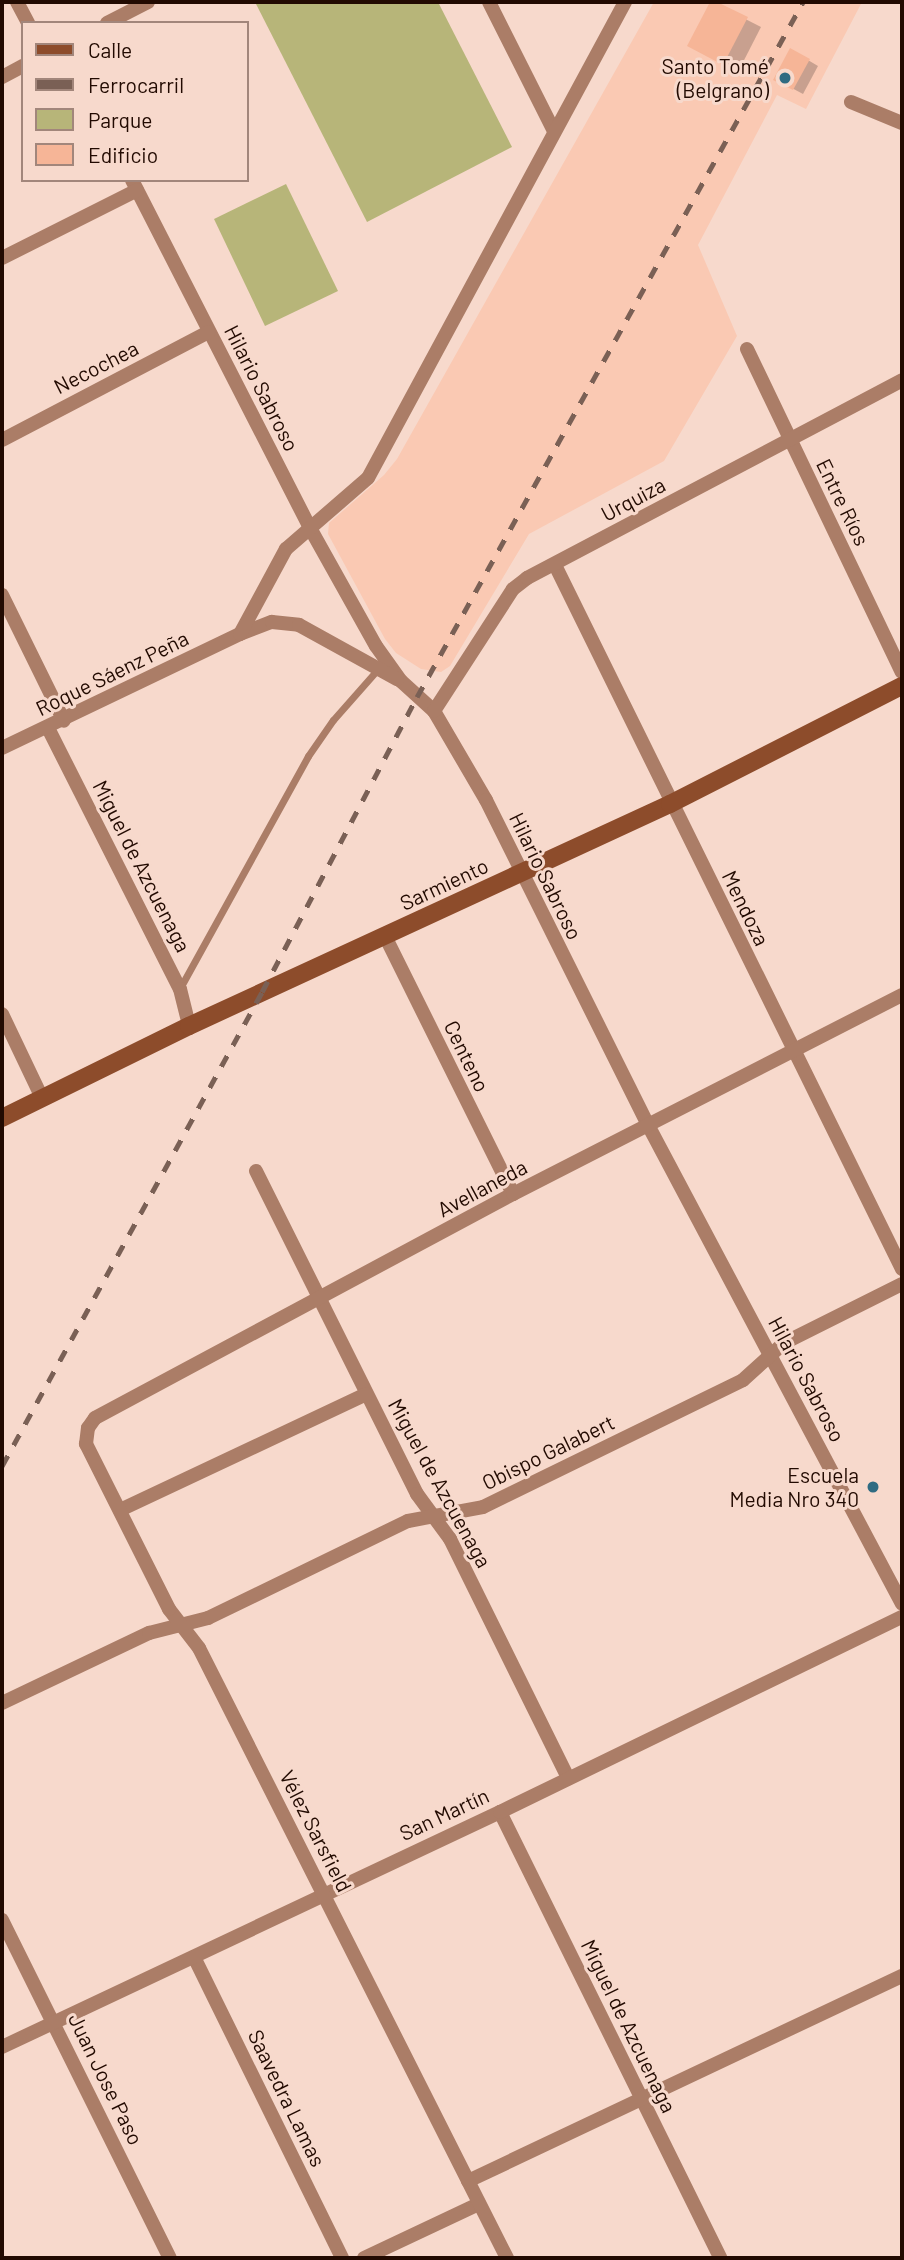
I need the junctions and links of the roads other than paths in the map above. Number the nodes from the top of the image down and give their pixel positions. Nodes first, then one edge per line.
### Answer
1 (18, 2) edge
2 (148, 2) edge
3 (489, 2) edge
4 (625, 2) edge
5 (27, 21) edge
6 (111, 21) edge
7 (21, 67) edge
8 (2, 77) edge
9 (851, 102) dead end
10 (902, 122) edge
11 (554, 131) junction
12 (135, 185) edge
13 (2, 258) edge
14 (209, 332) junction
15 (747, 349) dead end
16 (902, 380) edge
17 (2, 440) edge
18 (791, 440) junction
19 (310, 528) junction
20 (555, 565) junction
21 (2, 595) edge
22 (240, 634) junction
23 (378, 668) junction
24 (902, 672) edge
25 (401, 681) junction
26 (902, 686) edge
27 (434, 710) junction
28 (64, 721) junction
29 (48, 728) junction
30 (2, 748) edge
31 (670, 804) junction
32 (522, 874) junction
33 (385, 936) junction
34 (180, 989) junction
35 (902, 995) edge
36 (2, 1014) edge
37 (189, 1026) junction
38 (793, 1051) junction
39 (42, 1098) junction
40 (2, 1118) edge
41 (648, 1125) junction
42 (256, 1171) dead end
43 (513, 1194) junction
44 (902, 1269) edge
45 (902, 1284) edge
46 (319, 1299) junction
47 (772, 1357) junction
48 (366, 1394) junction
49 (88, 1428) joint
50 (120, 1510) junction
51 (435, 1517) junction
52 (902, 1604) edge
53 (902, 1617) edge
54 (183, 1626) junction
55 (2, 1703) edge
56 (568, 1778) junction
57 (500, 1812) junction
58 (324, 1893) junction
59 (2, 1920) edge
60 (194, 1957) junction
61 (902, 1976) edge
62 (55, 2021) junction
63 (2, 2047) edge
64 (642, 2101) junction
65 (468, 2181) junction
66 (479, 2204) junction
67 (170, 2258) edge
68 (342, 2258) edge
69 (364, 2258) edge
70 (506, 2258) edge
71 (720, 2258) edge

1 - 5 street
2 - 6 street
3 - 11 street
4 - 11 street
7 - 8 street
9 - 10 street
11 - 19 street
12 - 13 street
12 - 14 street, Hilario Sabroso
14 - 17 street, Necochea
14 - 19 street, Hilario Sabroso
15 - 18 street, Entre Ríos
16 - 18 street, Urquiza
18 - 20 street, Urquiza
18 - 24 street, Entre Ríos
19 - 22 street
19 - 25 street, Hilario Sabroso
20 - 27 street, Urquiza
20 - 31 street, Mendoza
21 - 28 street
22 - 23 street, Roque Sáenz Peña
22 - 28 street, Roque Sáenz Peña
23 - 25 street, Roque Sáenz Peña
23 - 34 lane
25 - 27 street, Hilario Sabroso
26 - 31 street, Sarmiento
27 - 32 street, Hilario Sabroso
28 - 29 street, Roque Sáenz Peña
29 - 30 street, Roque Sáenz Peña
29 - 34 street, Miguel de Azcuenaga
31 - 32 street, Sarmiento
31 - 38 street, Mendoza
32 - 33 street, Sarmiento
32 - 41 street, Hilario Sabroso
33 - 37 street, Sarmiento
33 - 43 street, Centeno
34 - 37 street, Miguel de Azcuenaga
35 - 38 street, Avellaneda
36 - 39 street
37 - 39 street, Sarmiento
38 - 41 street, Avellaneda
38 - 44 street, Mendoza
39 - 40 street, Sarmiento
41 - 43 street, Avellaneda
41 - 47 street, Hilario Sabroso
42 - 46 street, Miguel de Azcuenaga
43 - 46 street, Avellaneda
45 - 47 street, Obispo Galabert
46 - 48 street, Miguel de Azcuenaga
46 - 49 street, Avellaneda
47 - 51 street, Obispo Galabert
47 - 52 street, Hilario Sabroso
48 - 50 street
48 - 51 street, Miguel de Azcuenaga
49 - 50 street, Vélez Sarsfield
50 - 54 street, Vélez Sarsfield
51 - 54 street, Obispo Galabert
51 - 56 street, Miguel de Azcuenaga
53 - 56 street, San Martín
54 - 55 street, Obispo Galabert
54 - 58 street, Vélez Sarsfield
56 - 57 street, San Martín
57 - 58 street, San Martín
57 - 64 street, Miguel de Azcuenaga
58 - 60 street, San Martín
58 - 65 street, Vélez Sarsfield
59 - 62 street, Juan Jose Paso
60 - 62 street, San Martín
60 - 68 street, Saavedra Lamas
61 - 64 street
62 - 63 street, San Martín
62 - 67 street, Juan Jose Paso
64 - 65 street
64 - 71 street, Miguel de Azcuenaga
65 - 66 street, Vélez Sarsfield
66 - 69 street
66 - 70 street, Vélez Sarsfield

